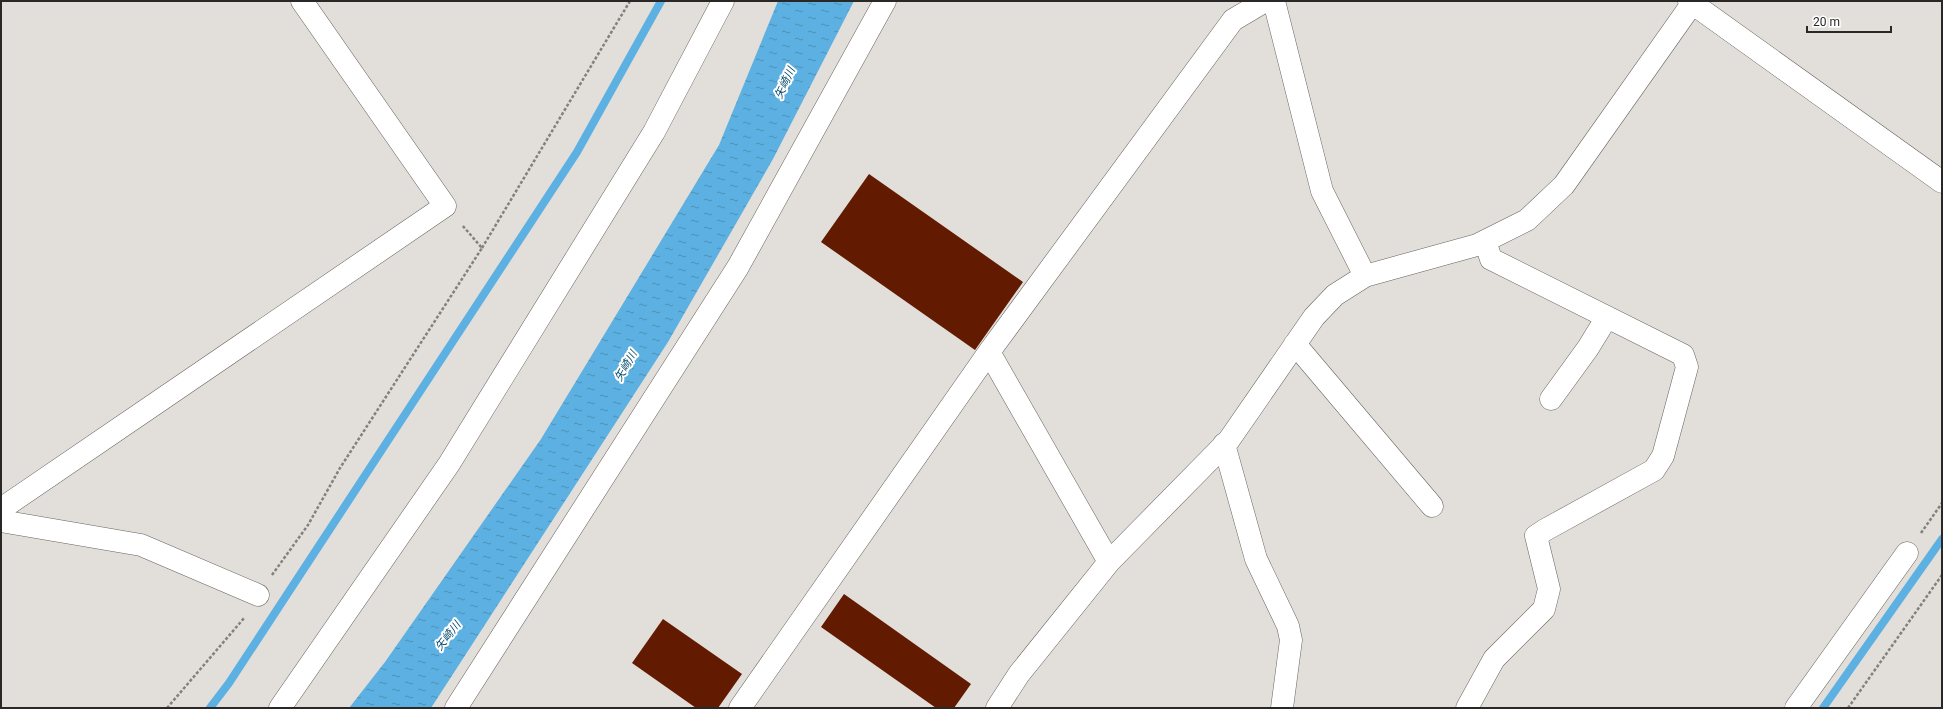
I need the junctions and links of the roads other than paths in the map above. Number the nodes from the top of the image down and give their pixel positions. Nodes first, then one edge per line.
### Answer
1 (302, 1) edge
2 (723, 1) edge
3 (885, 1) edge
4 (1265, 1) edge
5 (1274, 1) edge
6 (1692, 2) edge
7 (1942, 182) edge
8 (1485, 241) junction
9 (1365, 276) junction
10 (1607, 317) junction
11 (1295, 344) junction
12 (989, 352) junction
13 (1551, 399) dead end
14 (1224, 444) junction
15 (1432, 506) dead end
16 (1, 509) edge
17 (1, 521) edge
18 (1907, 553) road end
19 (1109, 562) junction
20 (258, 594) road end
21 (280, 708) edge
22 (456, 708) edge
23 (740, 708) edge
24 (997, 708) edge
25 (1282, 708) edge
26 (1467, 708) edge
27 (1796, 708) edge

1 - 16 street
2 - 21 street
3 - 22 street
4 - 12 street
5 - 9 street
6 - 7 street
6 - 8 street
8 - 9 street
8 - 10 street
9 - 11 street
10 - 13 street
10 - 26 street
11 - 14 street
11 - 15 street
12 - 19 street
12 - 23 street
14 - 19 street
14 - 25 street
17 - 20 street
18 - 27 street
19 - 24 street

